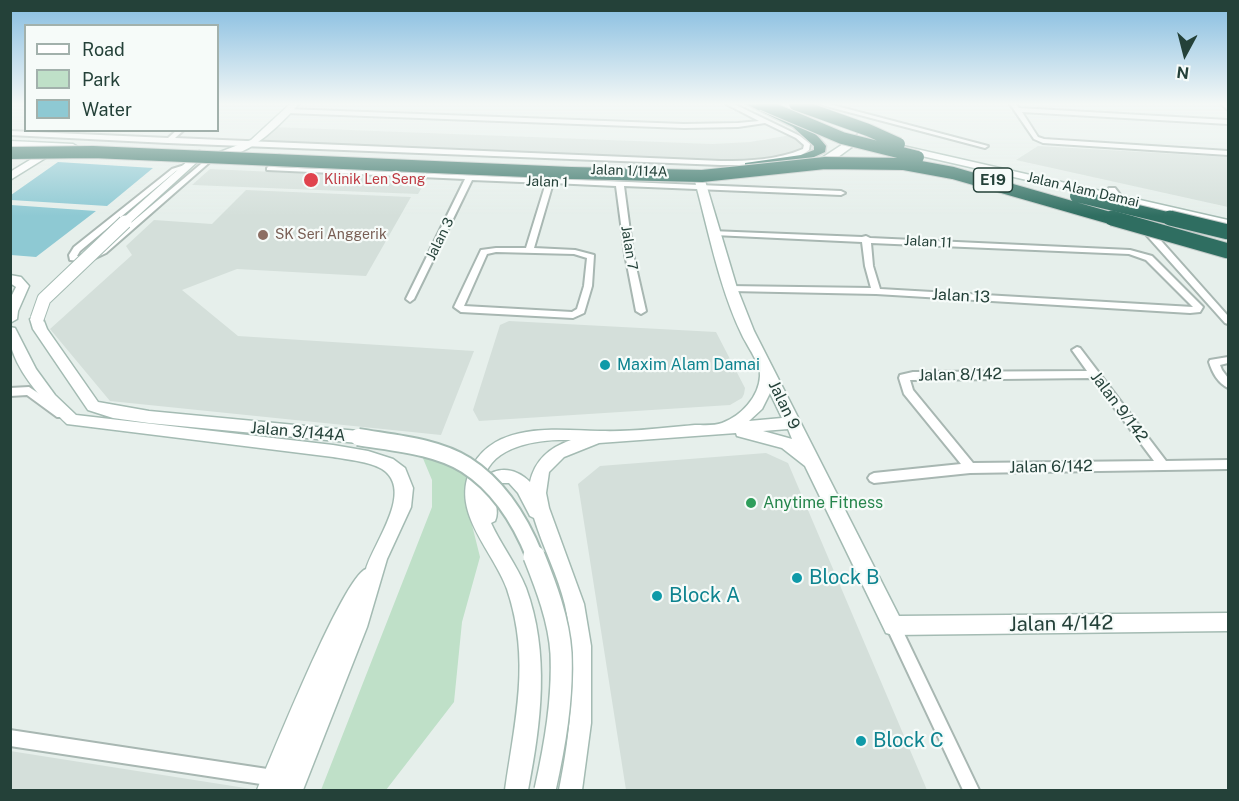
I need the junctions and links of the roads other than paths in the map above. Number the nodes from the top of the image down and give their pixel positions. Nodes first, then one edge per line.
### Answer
1 (201, 141) edge
2 (804, 141) edge
3 (817, 141) edge
4 (848, 141) edge
5 (856, 141) edge
6 (856, 141) edge
7 (885, 141) edge
8 (893, 141) edge
9 (967, 141) edge
10 (1047, 141) edge
11 (254, 142) junction
12 (891, 143) junction
13 (10, 145) edge
14 (985, 146) dead end
15 (58, 147) junction
16 (849, 147) junction
17 (93, 151) junction
18 (10, 152) edge
19 (202, 153) junction
20 (1228, 153) edge
21 (219, 154) junction
22 (516, 155) junction
23 (267, 156) junction
24 (279, 157) junction
25 (825, 163) junction
26 (188, 166) junction
27 (511, 166) junction
28 (751, 166) junction
29 (698, 174) junction
30 (977, 176) junction
31 (10, 177) edge
32 (469, 179) junction
33 (550, 182) junction
34 (620, 185) junction
35 (701, 188) junction
36 (841, 193) dead end
37 (1114, 193) junction
38 (1030, 195) junction
39 (1228, 215) edge
40 (1228, 223) edge
41 (1228, 232) edge
42 (714, 233) junction
43 (866, 238) junction
44 (1228, 243) edge
45 (1228, 250) edge
46 (529, 251) junction
47 (1228, 261) edge
48 (10, 279) edge
49 (731, 288) junction
50 (876, 291) junction
51 (410, 299) dead end
52 (1190, 310) joint
53 (641, 311) dead end
54 (10, 319) edge
55 (1228, 321) edge
56 (10, 331) edge
57 (1077, 350) dead end
58 (1228, 360) edge
59 (768, 372) junction
60 (1093, 374) junction
61 (1228, 384) edge
62 (10, 392) edge
63 (72, 420) junction
64 (793, 423) junction
65 (724, 428) junction
66 (604, 437) junction
67 (1162, 464) junction
68 (1228, 465) edge
69 (970, 468) junction
70 (815, 469) junction
71 (874, 478) dead end
72 (549, 536) junction
73 (496, 548) junction
74 (1228, 622) edge
75 (893, 626) junction
76 (10, 738) edge
77 (279, 786) edge
78 (516, 790) edge
79 (545, 790) edge
80 (571, 790) edge
81 (971, 790) edge

1 - 11 street
2 - 22 street
3 - 28 highway
4 - 25 highway, bridge
5 - 41 highway, bridge
6 - 16 street, Jalan 1/114A
7 - 12 street, Jalan Alam Damai
8 - 30 highway, bridge
9 - 14 street
10 - 20 street
11 - 21 street
11 - 22 street
11 - 23 street
12 - 16 street
12 - 37 street, Jalan Alam Damai
13 - 15 street, Jalan 1/114A
13 - 17 highway, bridge
15 - 19 street, Jalan 1/114A
15 - 31 street
16 - 29 street, Jalan 1/114A
17 - 18 highway, E19, bridge
17 - 28 highway, E19, bridge
18 - 25 highway, E19, bridge
19 - 21 street, Jalan 1/114A
19 - 26 street
21 - 23 street, Jalan 1/114A
21 - 26 street
22 - 27 street
23 - 24 street, Jalan 1/114A
24 - 27 street, Jalan 1/114A
24 - 32 street, Jalan 1
25 - 38 highway, E19, bridge
26 - 79 street, Jalan 3/144A, bridge
27 - 29 street, Jalan 1/114A
28 - 30 highway, E19, bridge
29 - 35 street, Jalan 9
30 - 44 highway, E19, bridge
32 - 33 street, Jalan 1
32 - 51 street, Jalan 3
33 - 34 street, Jalan 1
33 - 46 street
34 - 35 street, Jalan 1
34 - 53 street, Jalan 7
35 - 36 street, Jalan 1
35 - 42 street, Jalan 9
37 - 39 street, Jalan Alam Damai
37 - 40 street, Jalan Alam Damai
37 - 55 street
38 - 45 highway, E19, bridge
38 - 47 highway, bridge
42 - 43 street, Jalan 11
42 - 49 street, Jalan 9
43 - 50 street
43 - 52 street, Jalan 11
46 - 46 street
48 - 54 street
49 - 50 street, Jalan 13
49 - 59 street, Jalan 9
50 - 52 street, Jalan 13
56 - 63 street
57 - 60 street, Jalan 9/142
58 - 61 street
59 - 64 street, Jalan 9
59 - 65 street
60 - 67 street, Jalan 9/142
60 - 69 street, Jalan 8/142
62 - 63 street
63 - 77 street, Jalan 3/144A
64 - 65 street
64 - 70 street, Jalan 9
65 - 66 street
65 - 70 street
66 - 72 street
66 - 73 street
67 - 68 street, Jalan 6/142
67 - 69 street, Jalan 6/142
69 - 71 street, Jalan 6/142
70 - 75 street, Jalan 9
72 - 73 street
72 - 80 street
73 - 78 street
74 - 75 street, Jalan 4/142
75 - 81 street
76 - 77 street

